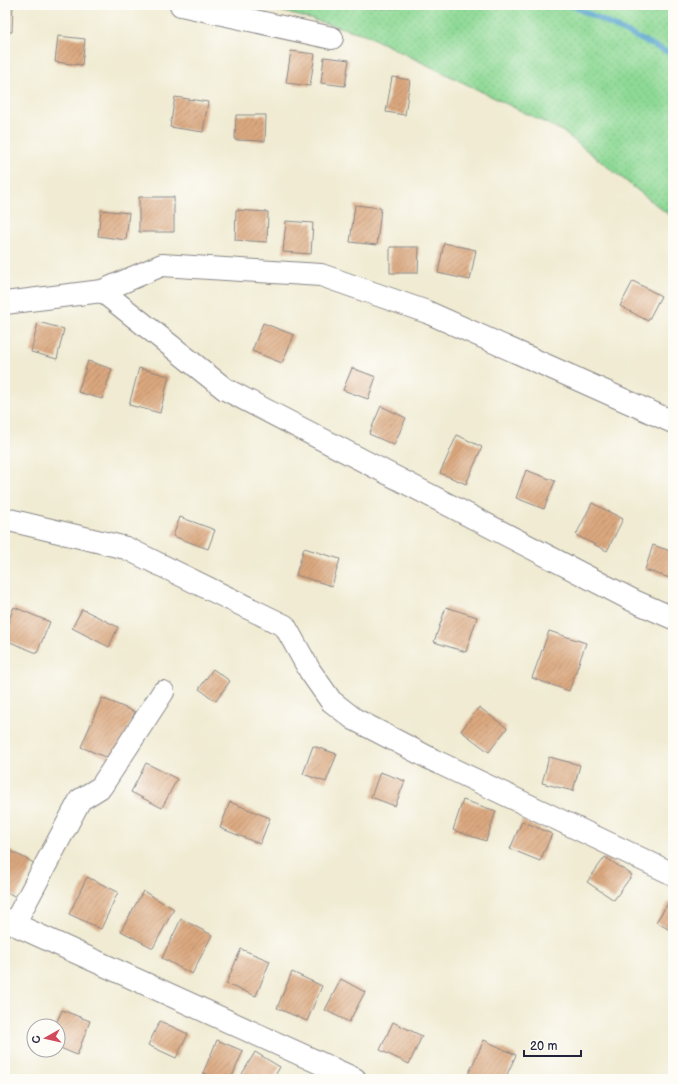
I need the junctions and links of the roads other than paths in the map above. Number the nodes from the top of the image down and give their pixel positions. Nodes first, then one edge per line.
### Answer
1 (181, 5) edge
2 (332, 38) dead end
3 (102, 291) junction
4 (5, 303) edge
5 (673, 422) edge
6 (5, 519) edge
7 (673, 618) edge
8 (163, 692) dead end
9 (673, 874) edge
10 (9, 922) edge
11 (355, 1079) edge

1 - 2 street
3 - 4 street
3 - 5 street
3 - 7 street
6 - 9 street
8 - 10 street
10 - 11 street

